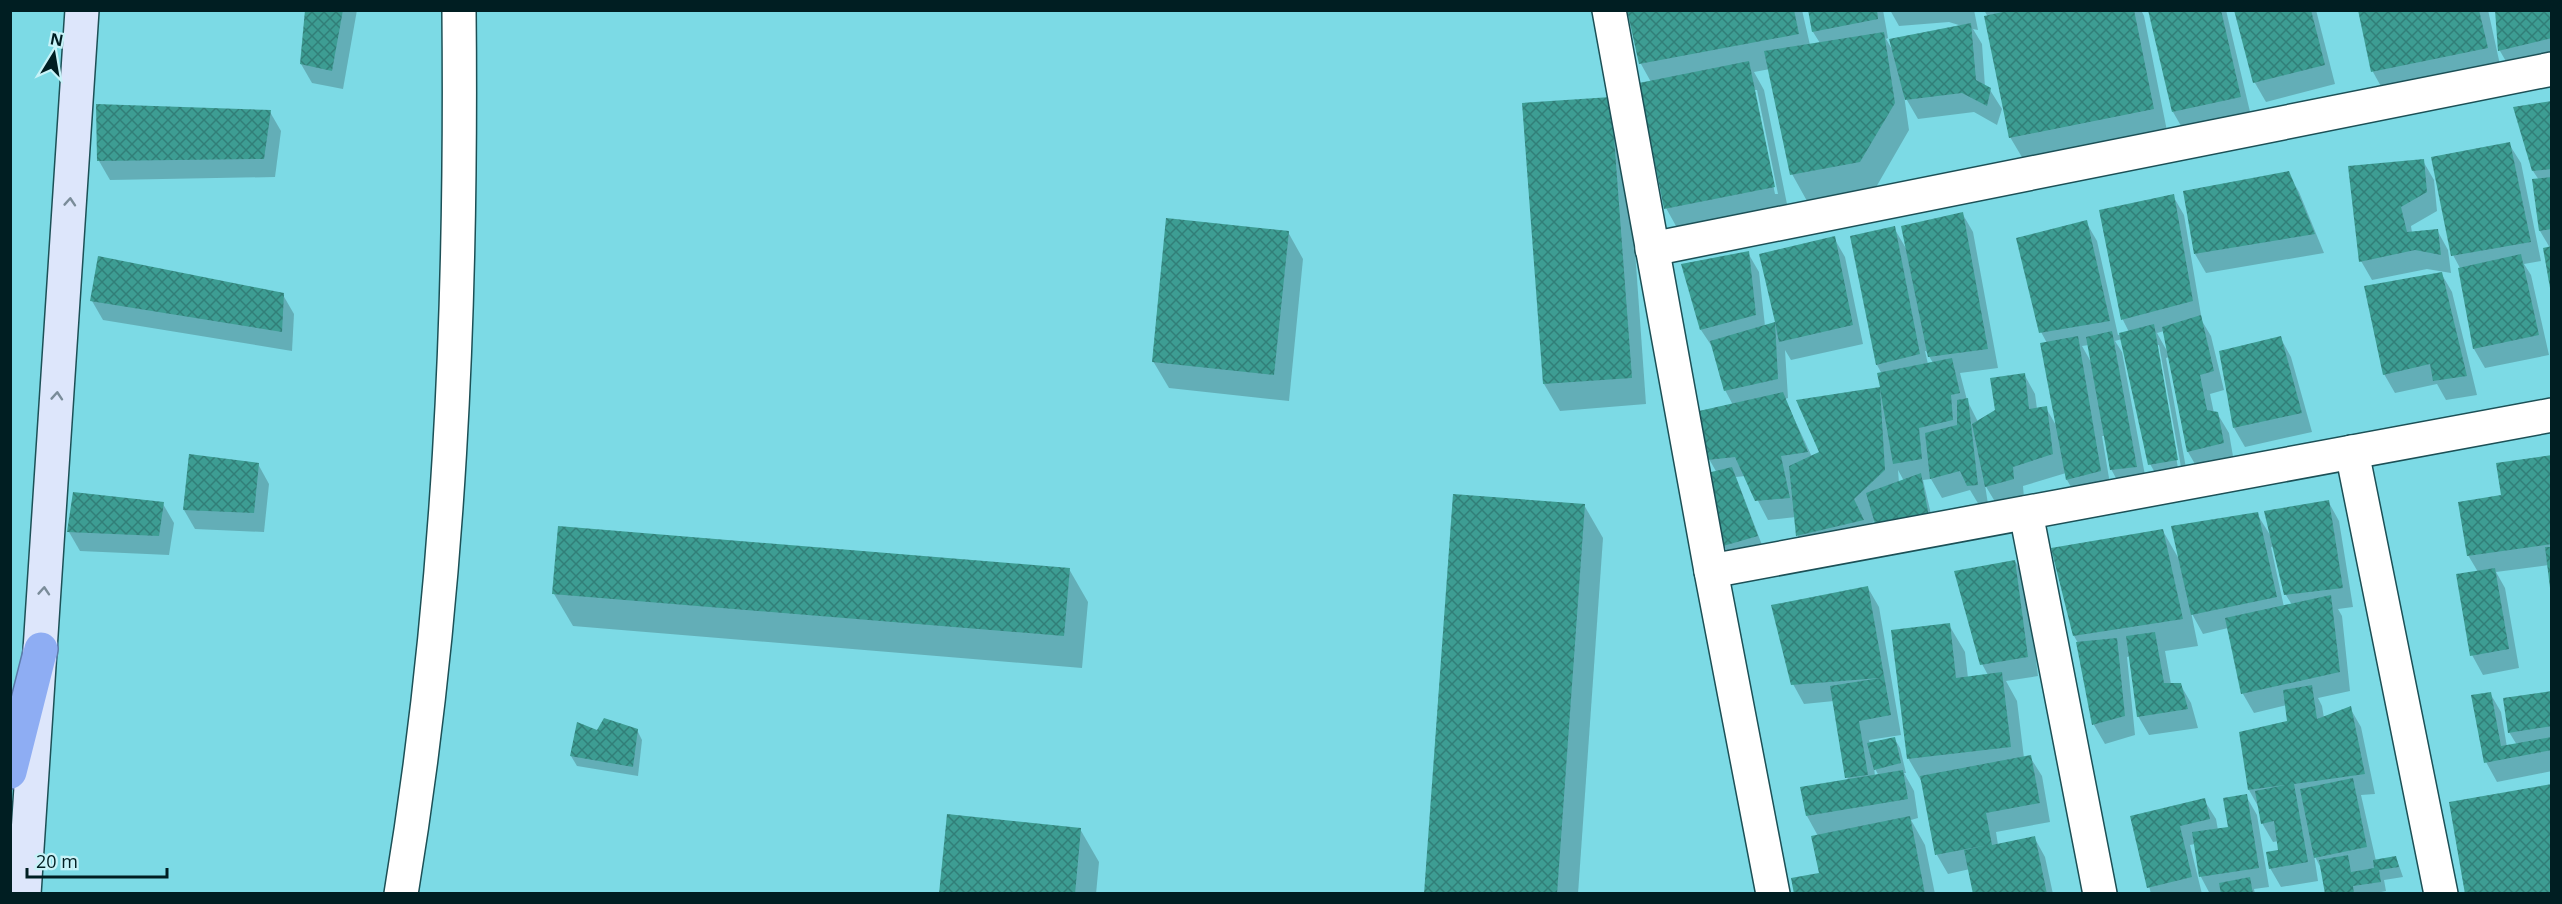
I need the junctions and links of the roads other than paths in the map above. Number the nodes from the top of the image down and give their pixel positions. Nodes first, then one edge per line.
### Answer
1 (82, 10) edge
2 (459, 10) edge
3 (1609, 10) edge
4 (2552, 69) edge
5 (1652, 249) junction
6 (2552, 415) edge
7 (2352, 452) junction
8 (2026, 513) junction
9 (1711, 572) junction
10 (41, 649) junction
11 (10, 772) edge
12 (24, 894) edge
13 (401, 894) edge
14 (1773, 894) edge
15 (2100, 894) edge
16 (2441, 894) edge

10 -> 1 main road
2 - 13 street
3 - 5 street
4 - 5 street
5 - 9 street
6 - 7 street
7 - 8 street
7 - 16 street
8 - 9 street
8 - 15 street
9 - 14 street
10 - 11 highway
10 - 12 main road

